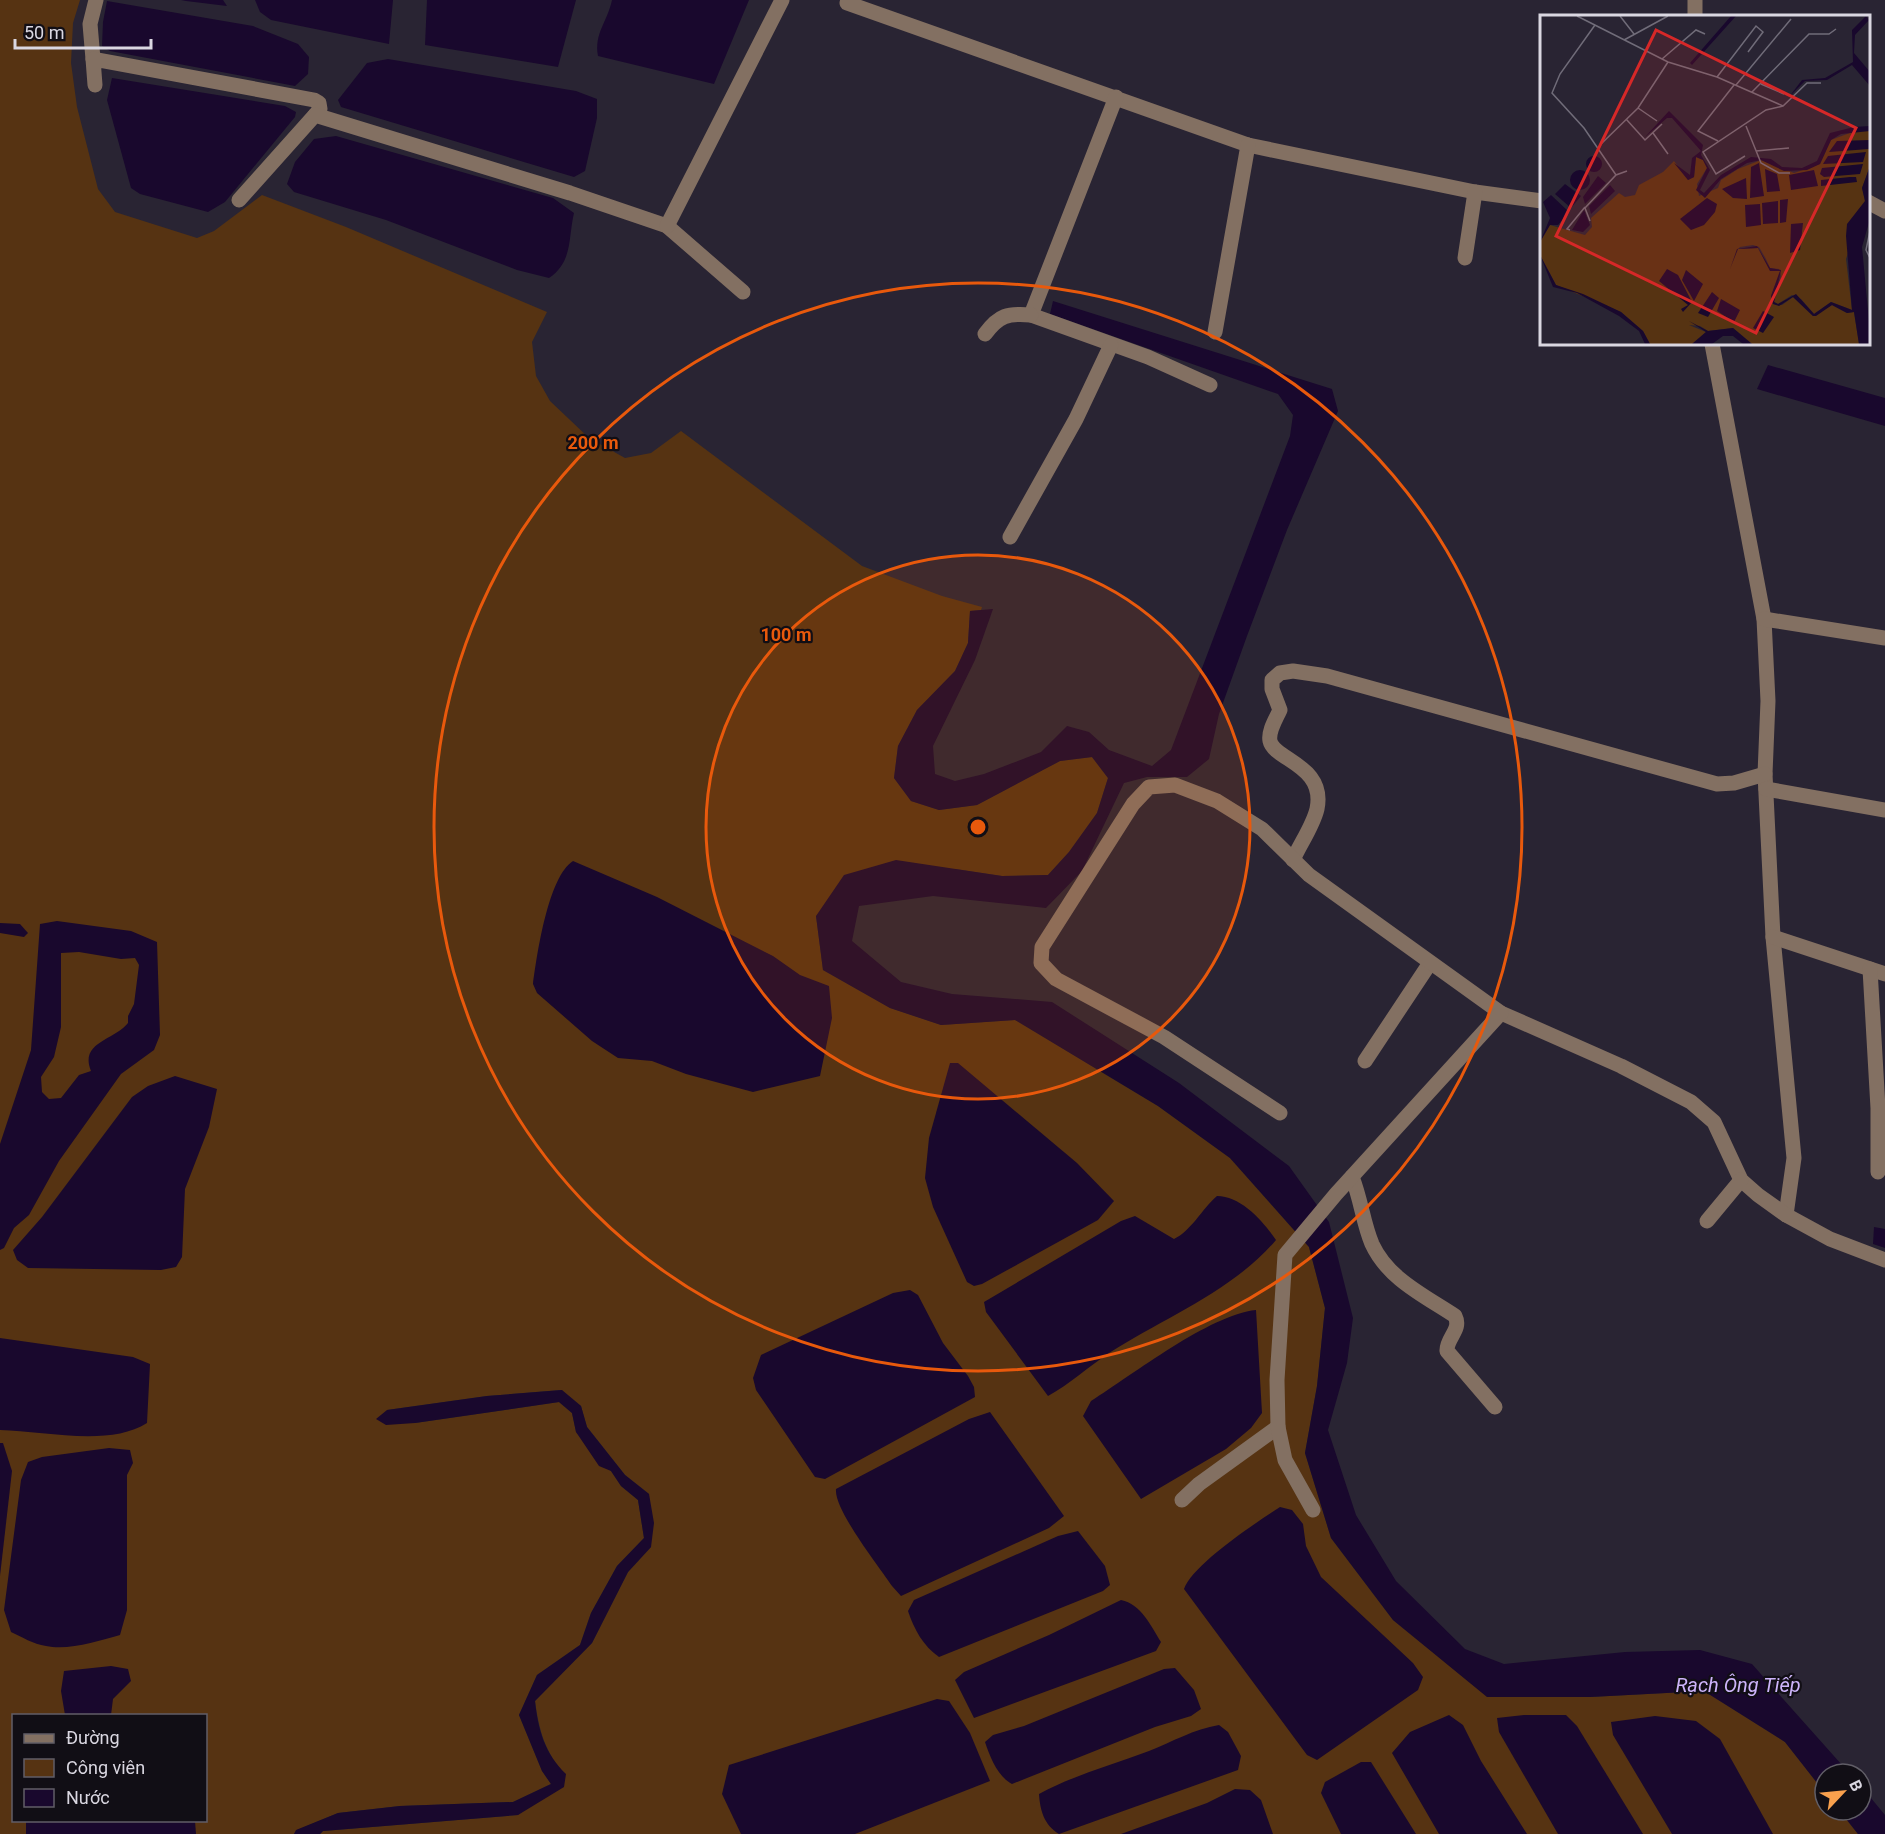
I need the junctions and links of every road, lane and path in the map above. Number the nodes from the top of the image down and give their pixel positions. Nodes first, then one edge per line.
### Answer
1 (96, 0) edge
2 (782, 0) edge
3 (847, 3) dead end
4 (93, 59) junction
5 (95, 85) dead end
6 (1116, 97) junction
7 (315, 115) junction
8 (1248, 145) junction
9 (1475, 192) junction
10 (239, 200) dead end
11 (1540, 201) edge
12 (1870, 203) edge
13 (1885, 211) edge
14 (667, 225) junction
15 (1465, 258) dead end
16 (742, 292) dead end
17 (1031, 315) junction
18 (1215, 332) dead end
19 (985, 334) dead end
20 (1111, 345) junction
21 (1712, 345) edge
22 (1210, 385) dead end
23 (1010, 537) dead end
24 (1764, 618) junction
25 (1885, 638) edge
26 (1765, 782) junction
27 (1885, 810) edge
28 (1293, 860) junction
29 (1773, 938) junction
30 (1430, 963) junction
31 (1878, 971) edge
32 (1501, 1013) junction
33 (1365, 1061) dead end
34 (1281, 1113) dead end
35 (1878, 1172) dead end
36 (1352, 1177) junction
37 (1742, 1179) junction
38 (1786, 1215) junction
39 (1707, 1221) dead end
40 (1885, 1260) edge
41 (1495, 1407) dead end
42 (1278, 1427) junction
43 (1182, 1500) dead end
44 (1313, 1510) dead end

1 - 4 street
2 - 14 street
3 - 6 street
4 - 5 street
4 - 7 street
6 - 8 street
6 - 17 street
7 - 10 street
7 - 14 street
8 - 9 street
8 - 18 street
9 - 11 street
9 - 15 street
12 - 13 street
14 - 16 street
17 - 19 street
17 - 20 street
20 - 22 street
20 - 23 street
21 - 24 street
24 - 25 street
24 - 26 street
26 - 27 street
26 - 28 street
26 - 29 street
28 - 30 street
28 - 34 street
29 - 31 street
29 - 38 street
30 - 32 street
30 - 33 street
31 - 35 street
32 - 36 street
32 - 37 street
36 - 41 street
36 - 42 street
37 - 38 street
37 - 39 street
38 - 40 street
42 - 43 street
42 - 44 street

